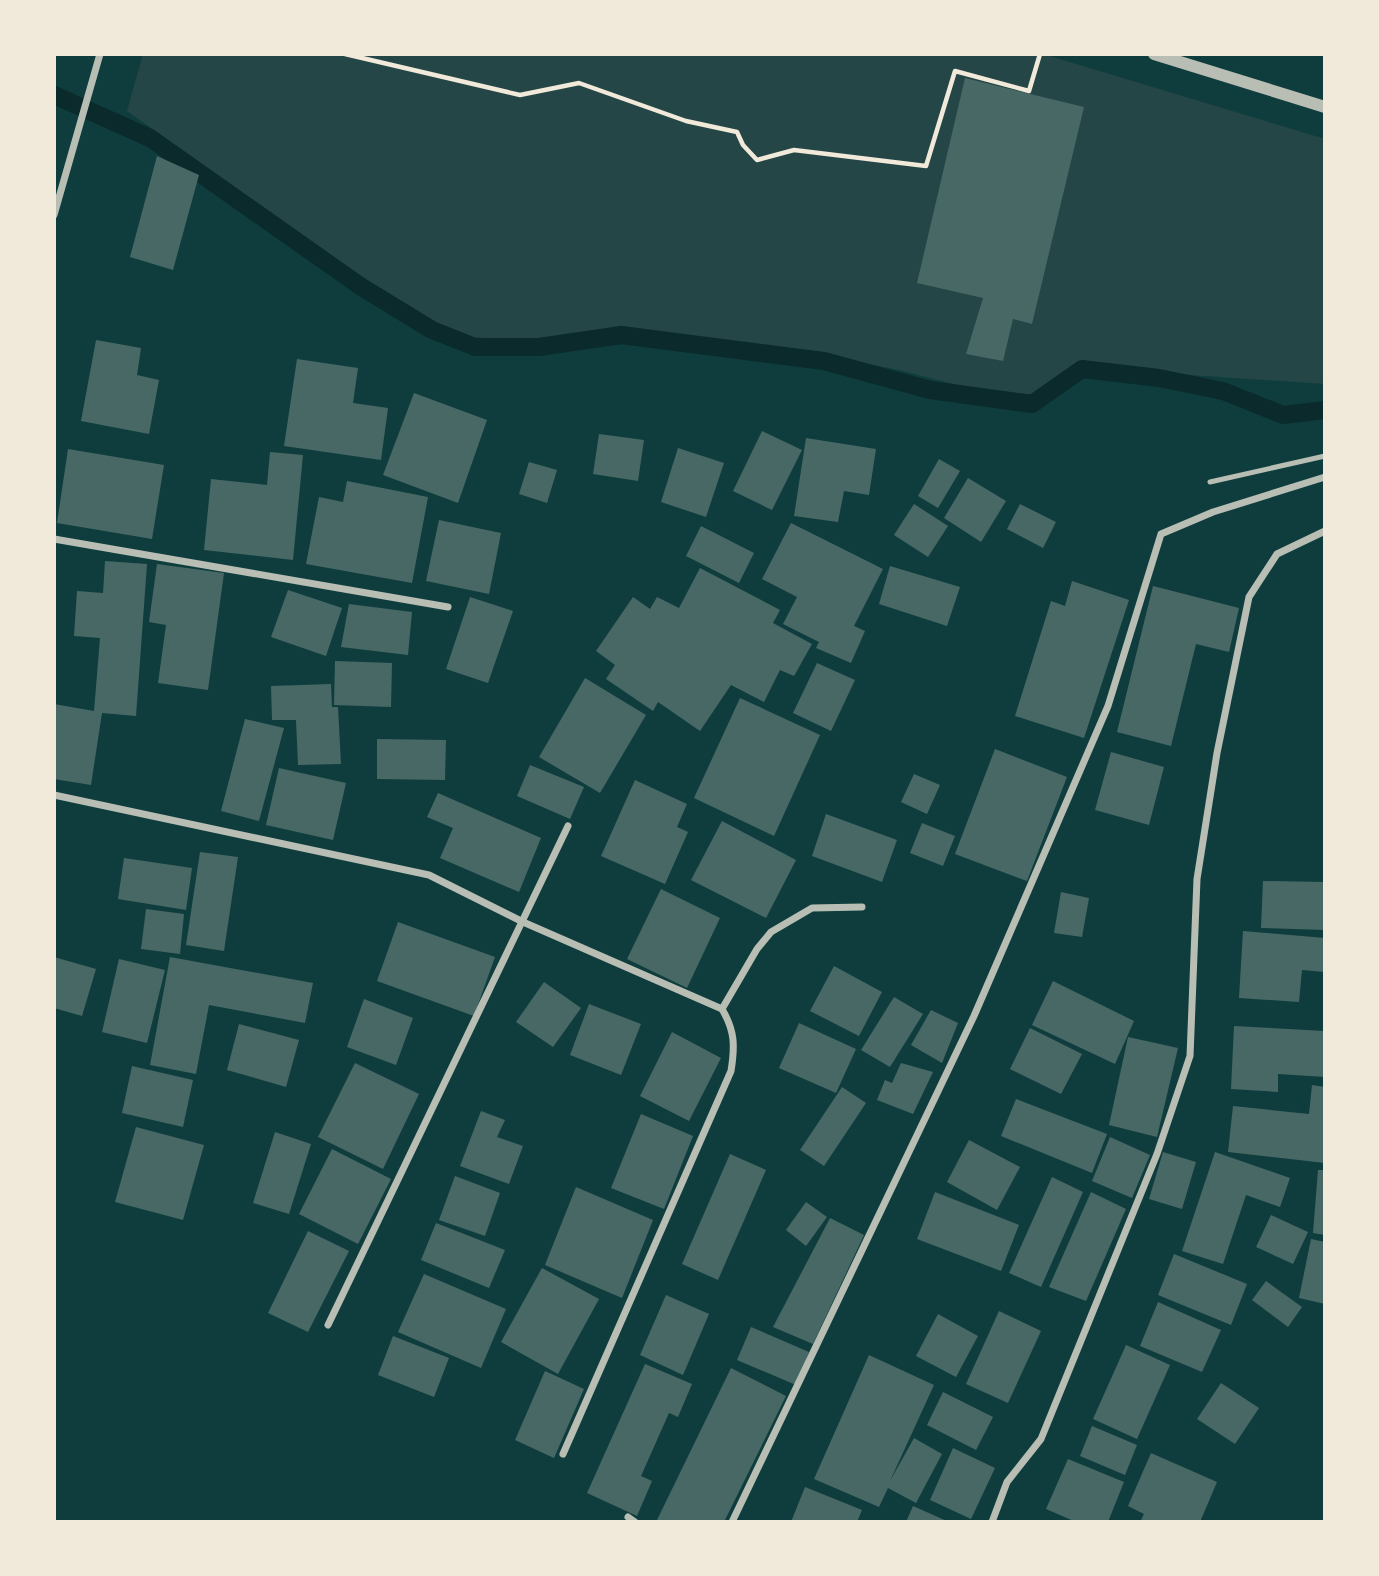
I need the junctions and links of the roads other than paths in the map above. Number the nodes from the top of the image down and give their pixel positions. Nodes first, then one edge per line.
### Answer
1 (100, 54) edge
2 (1154, 54) edge
3 (1325, 107) edge
4 (54, 215) edge
5 (1325, 456) edge
6 (1325, 477) edge
7 (1210, 482) dead end
8 (1325, 531) edge
9 (54, 539) edge
10 (448, 607) dead end
11 (54, 795) edge
12 (568, 826) dead end
13 (862, 907) dead end
14 (523, 922) junction
15 (722, 1009) junction
16 (328, 1325) dead end
17 (563, 1454) dead end
18 (732, 1522) edge
19 (992, 1522) edge

1 - 4 street
2 - 3 street
5 - 7 lane
6 - 18 street
8 - 19 street
9 - 10 street
11 - 14 street
12 - 14 street
13 - 15 street
14 - 15 street
14 - 16 street
15 - 17 street

